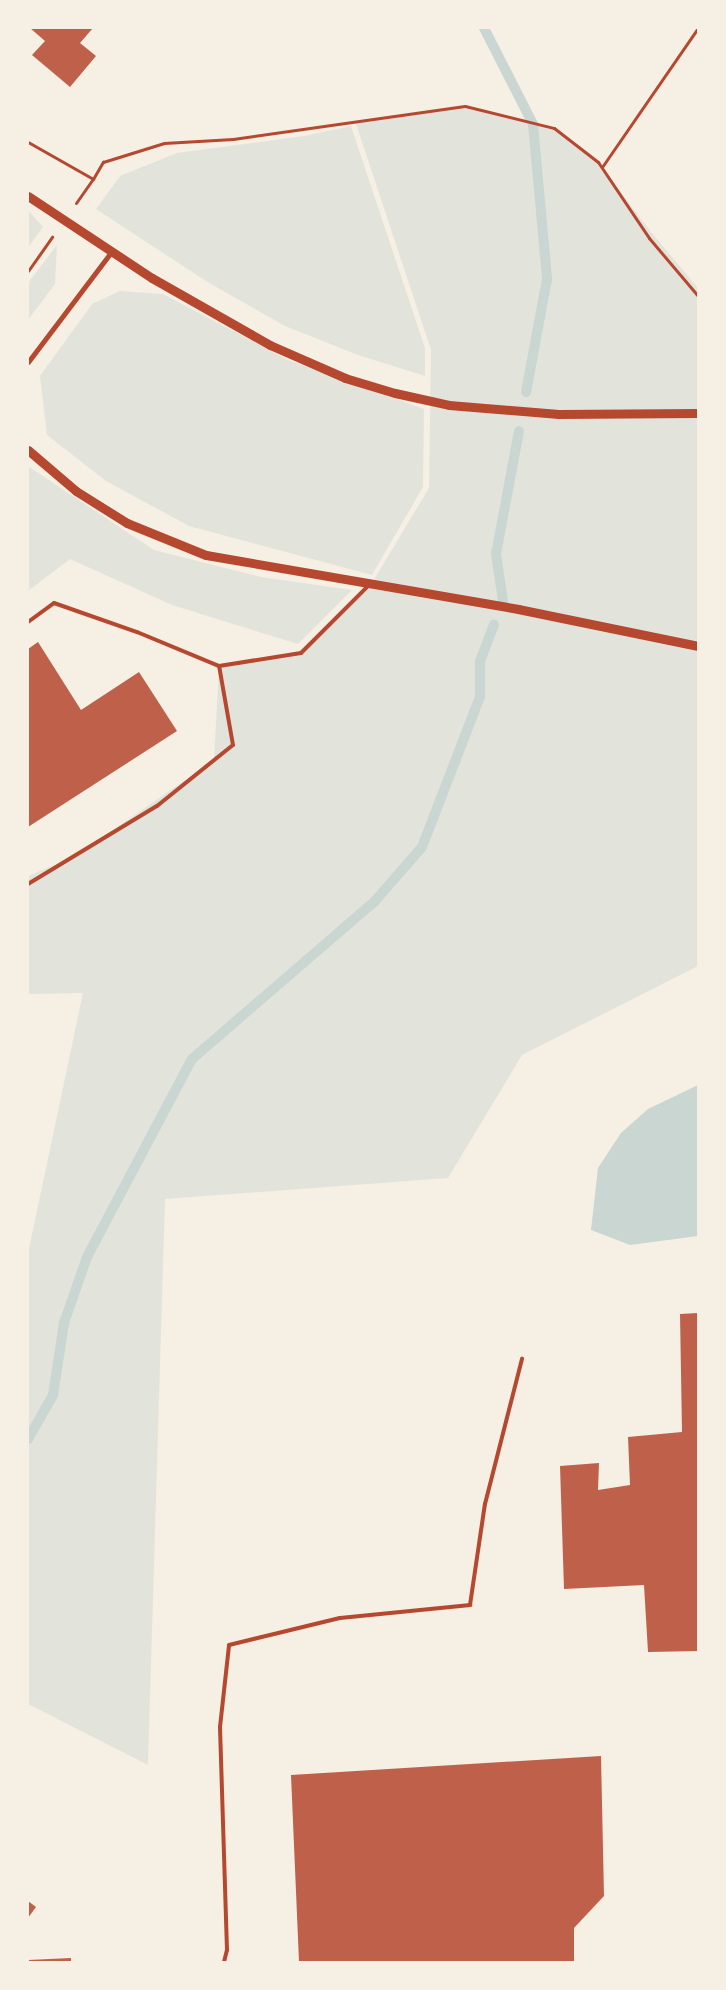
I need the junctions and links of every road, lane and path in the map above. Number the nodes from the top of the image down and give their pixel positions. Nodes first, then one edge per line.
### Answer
1 (698, 28) edge
2 (28, 142) edge
3 (602, 167) junction
4 (28, 196) edge
5 (112, 251) junction
6 (698, 296) edge
7 (28, 362) edge
8 (698, 413) edge
9 (28, 450) edge
10 (372, 583) junction
11 (28, 622) edge
12 (698, 646) edge
13 (219, 666) junction
14 (28, 884) edge
15 (522, 1359) dead end
16 (224, 1962) edge

1 - 3 path
2 - 3 path
3 - 6 path
4 - 5 street
5 - 7 street
5 - 8 street
9 - 10 street
10 - 12 street
10 - 13 lane
11 - 13 lane
13 - 14 lane
15 - 16 lane

